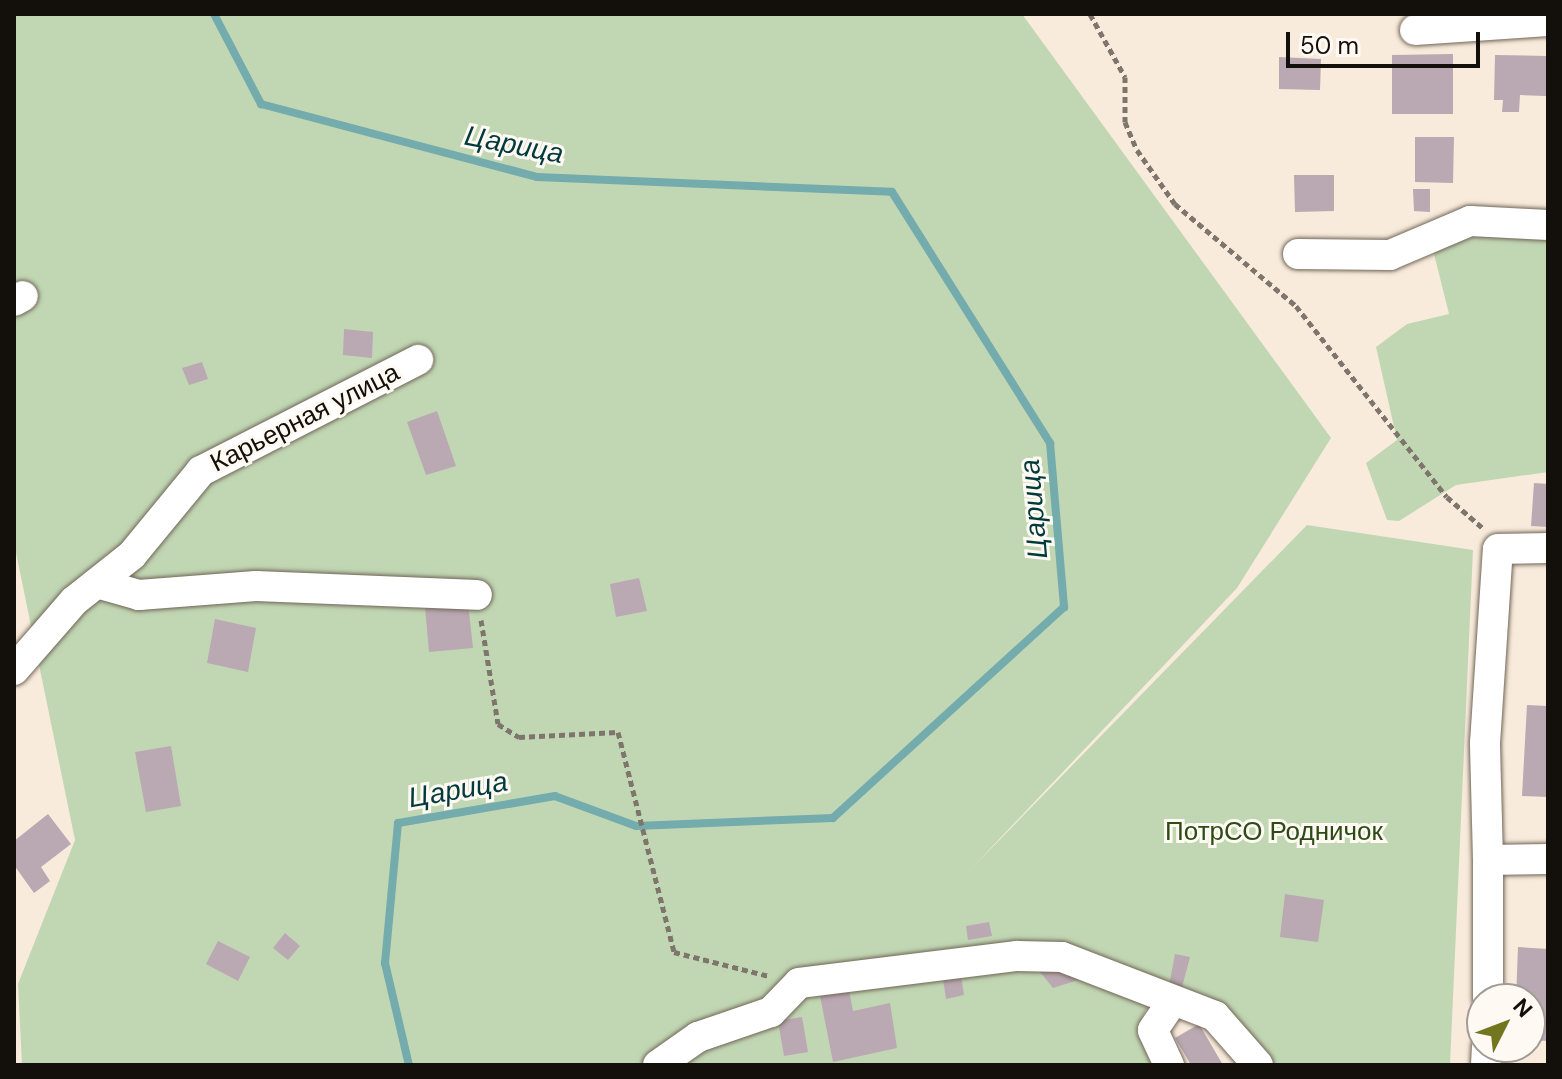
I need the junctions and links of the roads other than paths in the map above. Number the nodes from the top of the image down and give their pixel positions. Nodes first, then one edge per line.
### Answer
1 (1548, 21) edge
2 (1415, 30) dead end
3 (1548, 225) edge
4 (1298, 254) dead end
5 (418, 360) dead end
6 (1548, 548) edge
7 (97, 583) junction
8 (477, 595) road end
9 (14, 670) edge
10 (1548, 859) edge
11 (1488, 860) junction
12 (1488, 983) edge
13 (1173, 1000) junction
14 (658, 1065) edge
15 (1169, 1065) edge
16 (1258, 1065) edge

1 - 2 street
3 - 4 street
5 - 7 street, Карьерная улица
6 - 11 street
7 - 8 street
7 - 9 street, Карьерная улица
10 - 11 street
11 - 12 street
13 - 14 street
13 - 15 street
13 - 16 street

